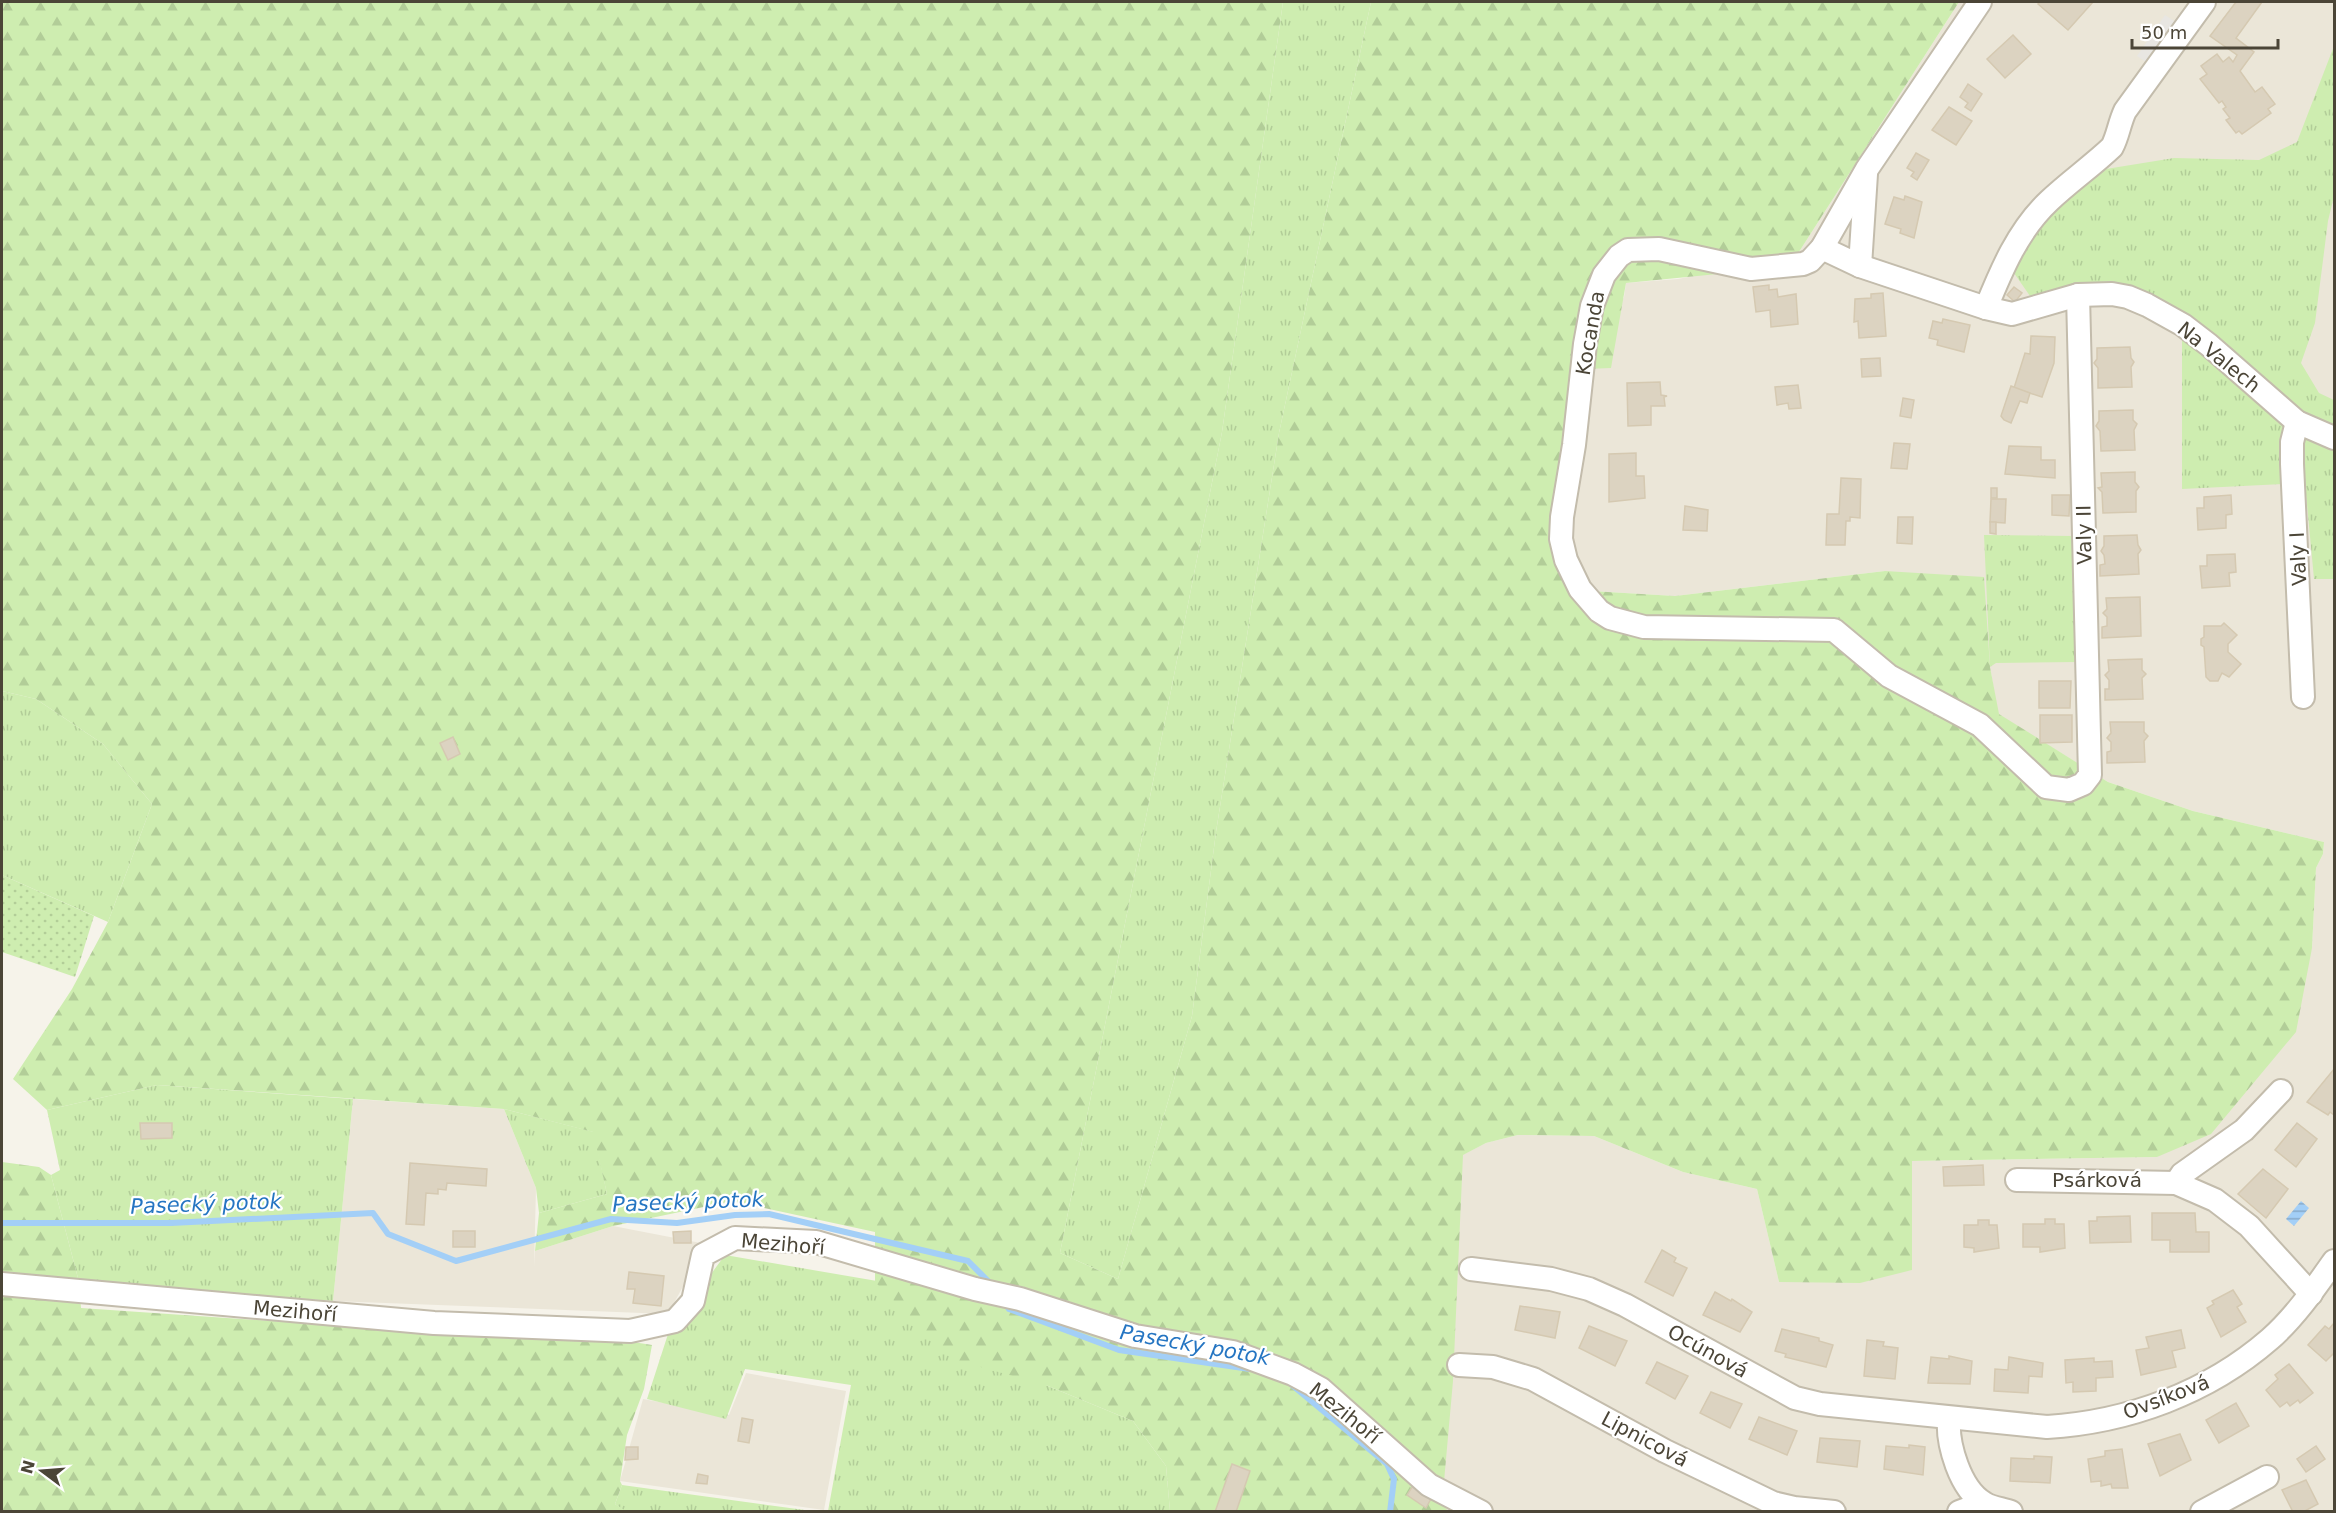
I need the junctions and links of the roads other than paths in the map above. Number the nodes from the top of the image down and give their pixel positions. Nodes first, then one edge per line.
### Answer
1 (1980, 2) edge
2 (2204, 2) edge
3 (1867, 169) junction
4 (1822, 248) junction
5 (1860, 266) junction
6 (2078, 296) junction
7 (1986, 308) junction
8 (2297, 422) junction
9 (2334, 438) edge
10 (2303, 697) dead end
11 (2090, 776) joint
12 (2281, 1091) dead end
13 (2017, 1180) dead end
14 (2176, 1183) junction
15 (2334, 1261) edge
16 (1471, 1269) dead end
17 (2, 1284) edge
18 (2311, 1294) junction
19 (1459, 1365) dead end
20 (1949, 1419) junction
21 (2267, 1477) dead end
22 (1983, 1503) junction
23 (1481, 1512) edge
24 (1834, 1512) edge
25 (1959, 1512) edge
26 (2011, 1512) edge
27 (2202, 1512) edge

1 - 3 street, Kocanda
2 - 7 street
3 - 4 street, Kocanda
3 - 5 street, Kocanda
4 - 5 street, Na Valech
4 - 11 street, Kocanda
5 - 7 street, Na Valech
6 - 7 street, Na Valech
6 - 8 street, Na Valech
6 - 11 street, Valy II
8 - 9 street, Na Valech
8 - 10 street, Valy I
12 - 14 street
13 - 14 street, Psárková
14 - 18 street, Psárková
15 - 18 street, Ovsíková
16 - 20 street, Ocúnová
17 - 23 street, Mezihoří
18 - 20 street, Ovsíková
19 - 24 street, Lipnicová
20 - 22 street
21 - 27 street
22 - 25 street
22 - 26 street

